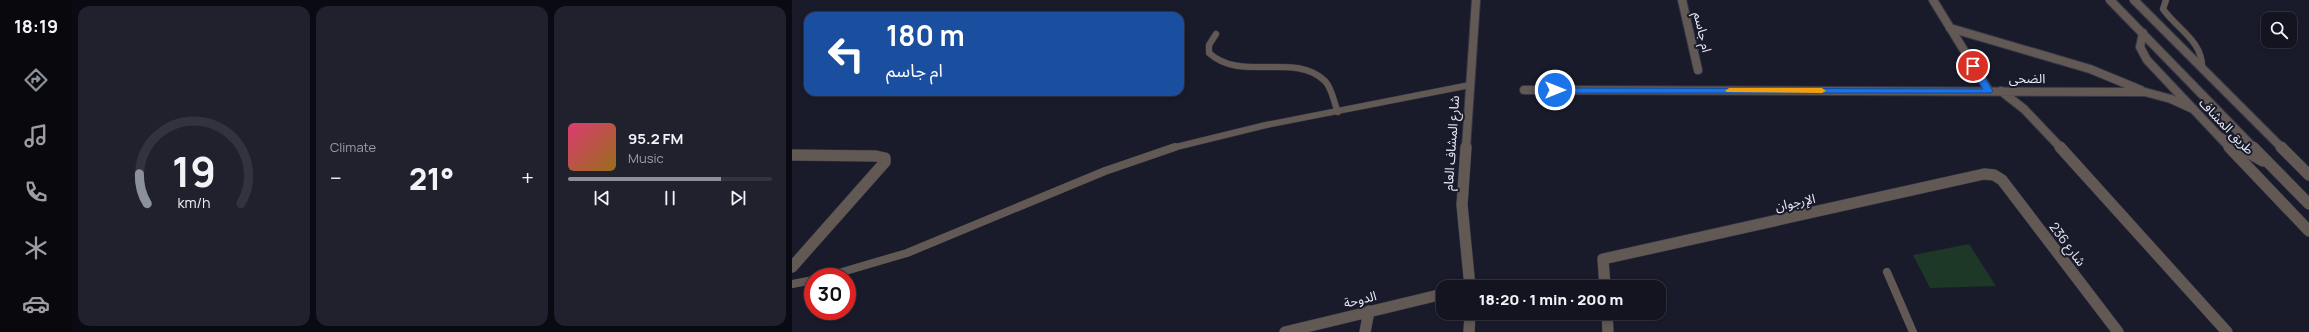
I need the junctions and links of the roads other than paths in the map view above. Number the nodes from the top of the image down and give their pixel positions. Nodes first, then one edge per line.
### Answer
1 (1476, 0) edge
2 (1682, 0) edge
3 (1933, 0) edge
4 (2110, 0) edge
5 (2134, 0) edge
6 (2166, 0) edge
7 (1950, 28) junction
8 (2143, 33) junction
9 (1216, 34) dead end
10 (2202, 68) junction
11 (1698, 70) dead end
12 (2161, 75) junction
13 (1470, 85) junction
14 (1524, 90) dead end
15 (1989, 91) junction
16 (2001, 91) junction
17 (2145, 92) junction
18 (2194, 110) junction
19 (1338, 112) junction
20 (2220, 136) junction
21 (792, 155) edge
22 (2273, 166) junction
23 (1994, 175) joint
24 (2309, 175) edge
25 (2309, 204) edge
26 (2309, 231) edge
27 (792, 267) edge
28 (856, 268) edge
29 (1887, 272) dead end
30 (1469, 280) edge
31 (1605, 280) edge
32 (804, 282) edge
33 (792, 284) edge
34 (1436, 296) edge
35 (1369, 311) junction
36 (1470, 320) edge
37 (1607, 320) edge
38 (1285, 332) edge
39 (1365, 332) edge
40 (1470, 332) edge
41 (1608, 332) edge
42 (1913, 332) edge
43 (2118, 332) edge
44 (2227, 332) edge

1 - 13 street, شارع المشاف العام
2 - 11 street, ام جاسم
3 - 7 street
4 - 8 street, طريق المشاف
5 - 10 street, طريق المشاف
6 - 10 lane
7 - 15 street
7 - 17 street
8 - 12 street, طريق المشاف
8 - 22 street, طريق المشاف
9 - 19 lane
10 - 24 street, طريق المشاف
12 - 17 street
12 - 18 street, طريق المشاف
13 - 19 lane
13 - 30 street, شارع المشاف العام
14 - 15 street, الضحى
15 - 16 street, الضحى
16 - 17 street, الضحى
16 - 44 street
17 - 18 street, الضحى
18 - 20 street, طريق المشاف
19 - 28 lane
20 - 22 street
20 - 26 street, طريق المشاف
21 - 27 street
22 - 25 street, طريق المشاف
23 - 31 street, الإرجوان
23 - 43 street, شارع 236
29 - 42 lane
32 - 33 lane
34 - 35 street, الدوحة
35 - 38 street, الدوحة
35 - 39 street
36 - 40 street
37 - 41 street

